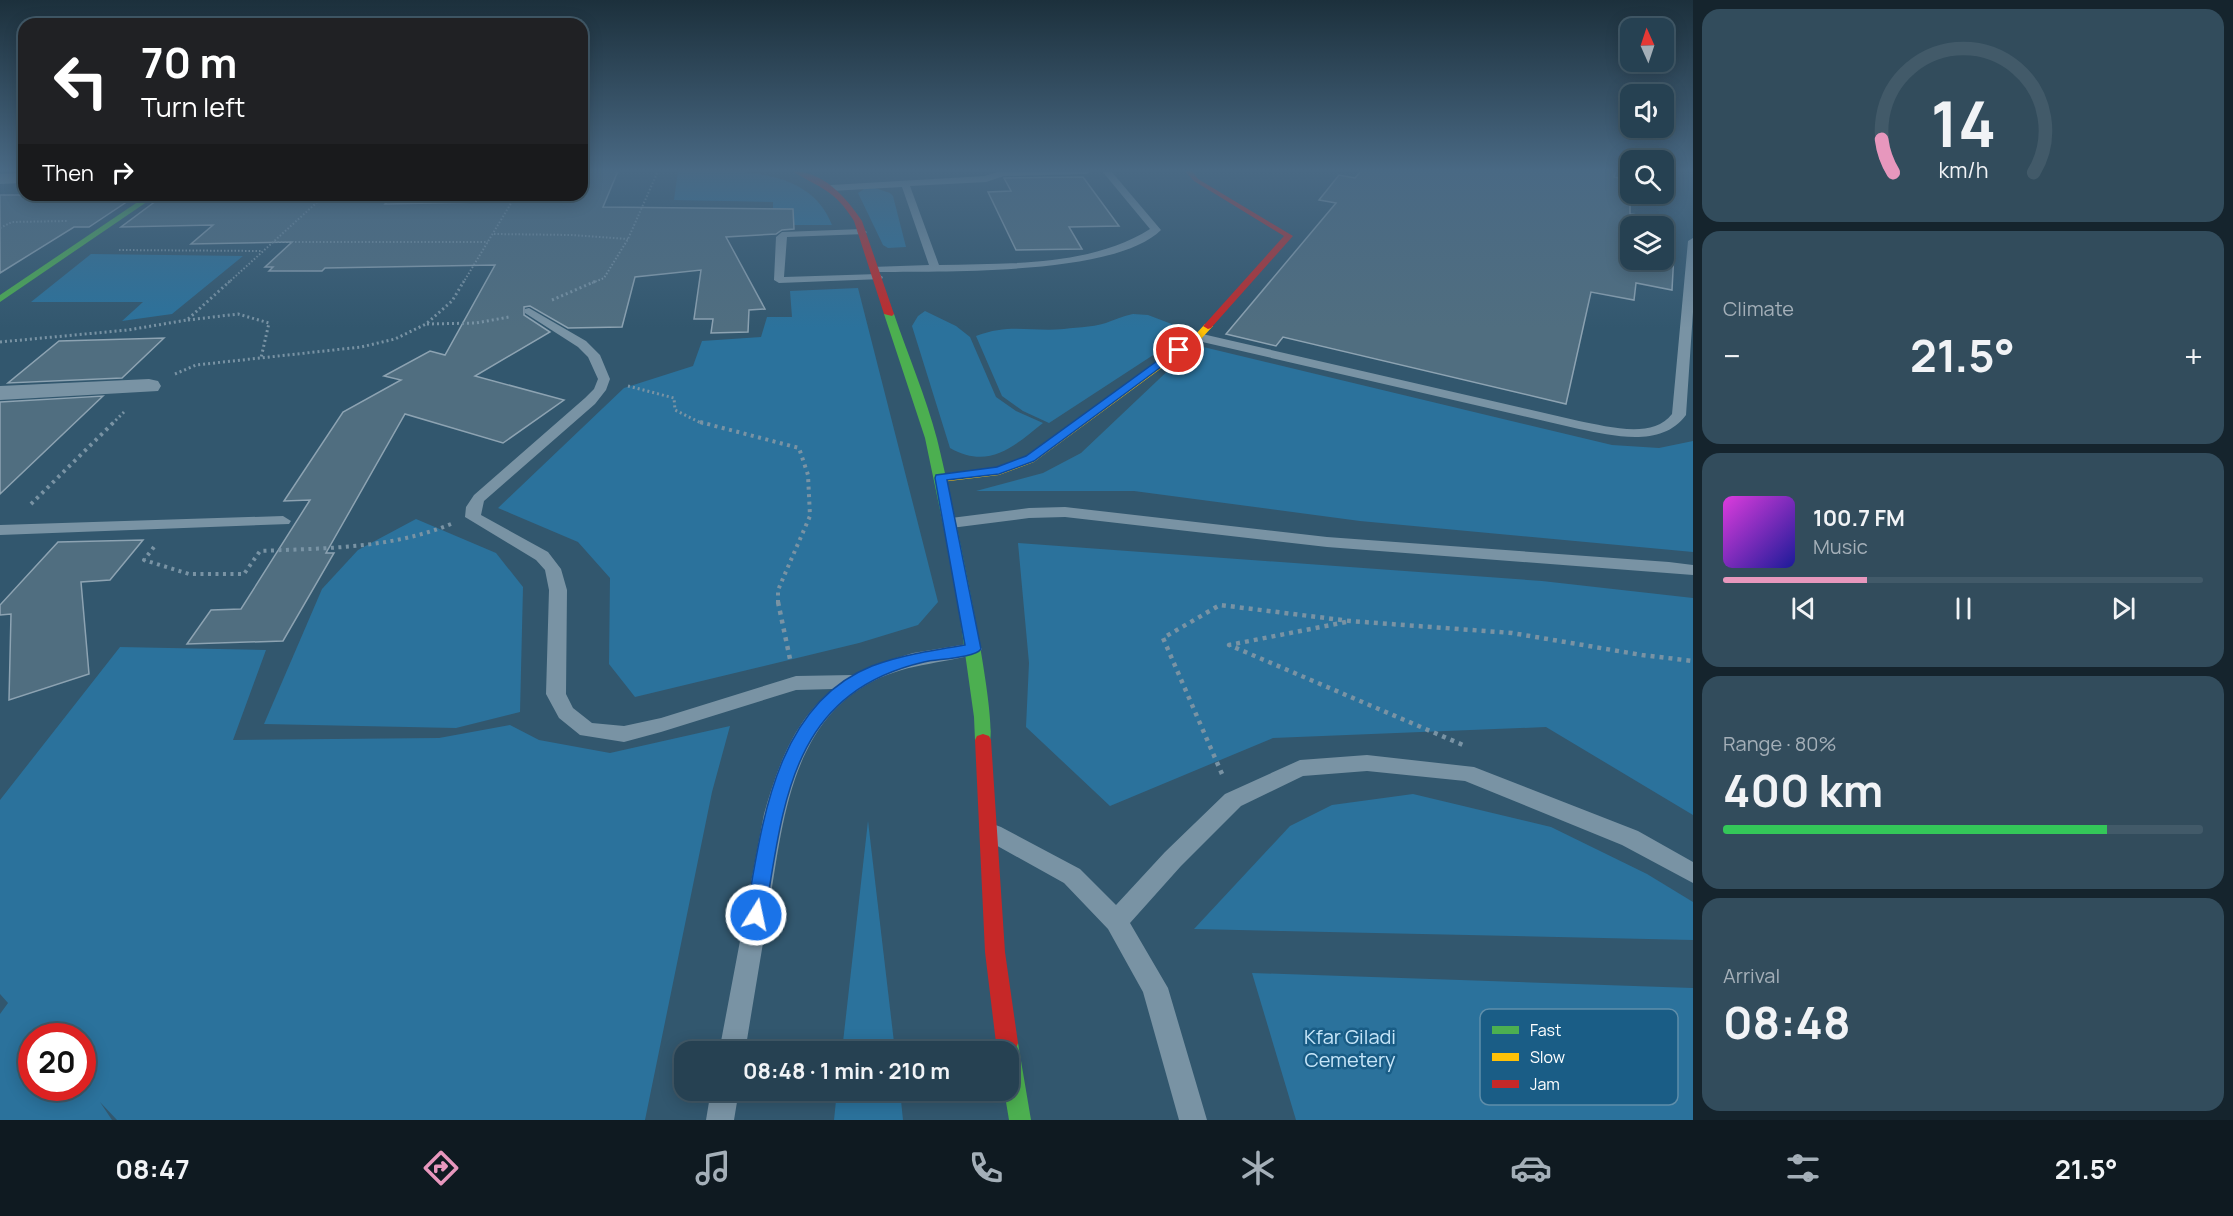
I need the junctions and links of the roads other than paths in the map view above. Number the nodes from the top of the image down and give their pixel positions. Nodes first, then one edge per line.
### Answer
1 (111, 223) edge
2 (858, 223) edge
3 (919, 223) edge
4 (1150, 223) edge
5 (1268, 223) edge
6 (862, 232) junction
7 (1693, 241) edge
8 (935, 267) junction
9 (876, 273) junction
10 (0, 299) edge
11 (529, 311) road end
12 (1198, 337) junction
13 (149, 386) road end
14 (0, 393) edge
15 (941, 478) junction
16 (283, 521) dead end
17 (951, 523) junction
18 (3, 530) edge
19 (1693, 570) edge
20 (973, 649) junction
21 (856, 682) junction
22 (990, 832) junction
23 (1693, 873) edge
24 (1116, 921) junction
25 (734, 1041) edge
26 (723, 1101) edge
27 (720, 1120) edge
28 (1020, 1120) edge
29 (1193, 1120) edge

1 - 10 street
2 - 6 street
3 - 8 lane
4 - 8 lane
5 - 12 street
6 - 9 street
6 - 9 lane
7 - 12 lane
8 - 9 lane
9 - 15 street
11 - 21 lane
12 - 15 street
13 - 14 street
15 - 17 street
16 - 18 lane
17 - 19 lane
17 - 20 street
20 - 21 lane
20 - 22 street
21 - 25 lane
22 - 24 lane
22 - 28 street
23 - 24 lane
24 - 29 lane
26 - 27 lane

